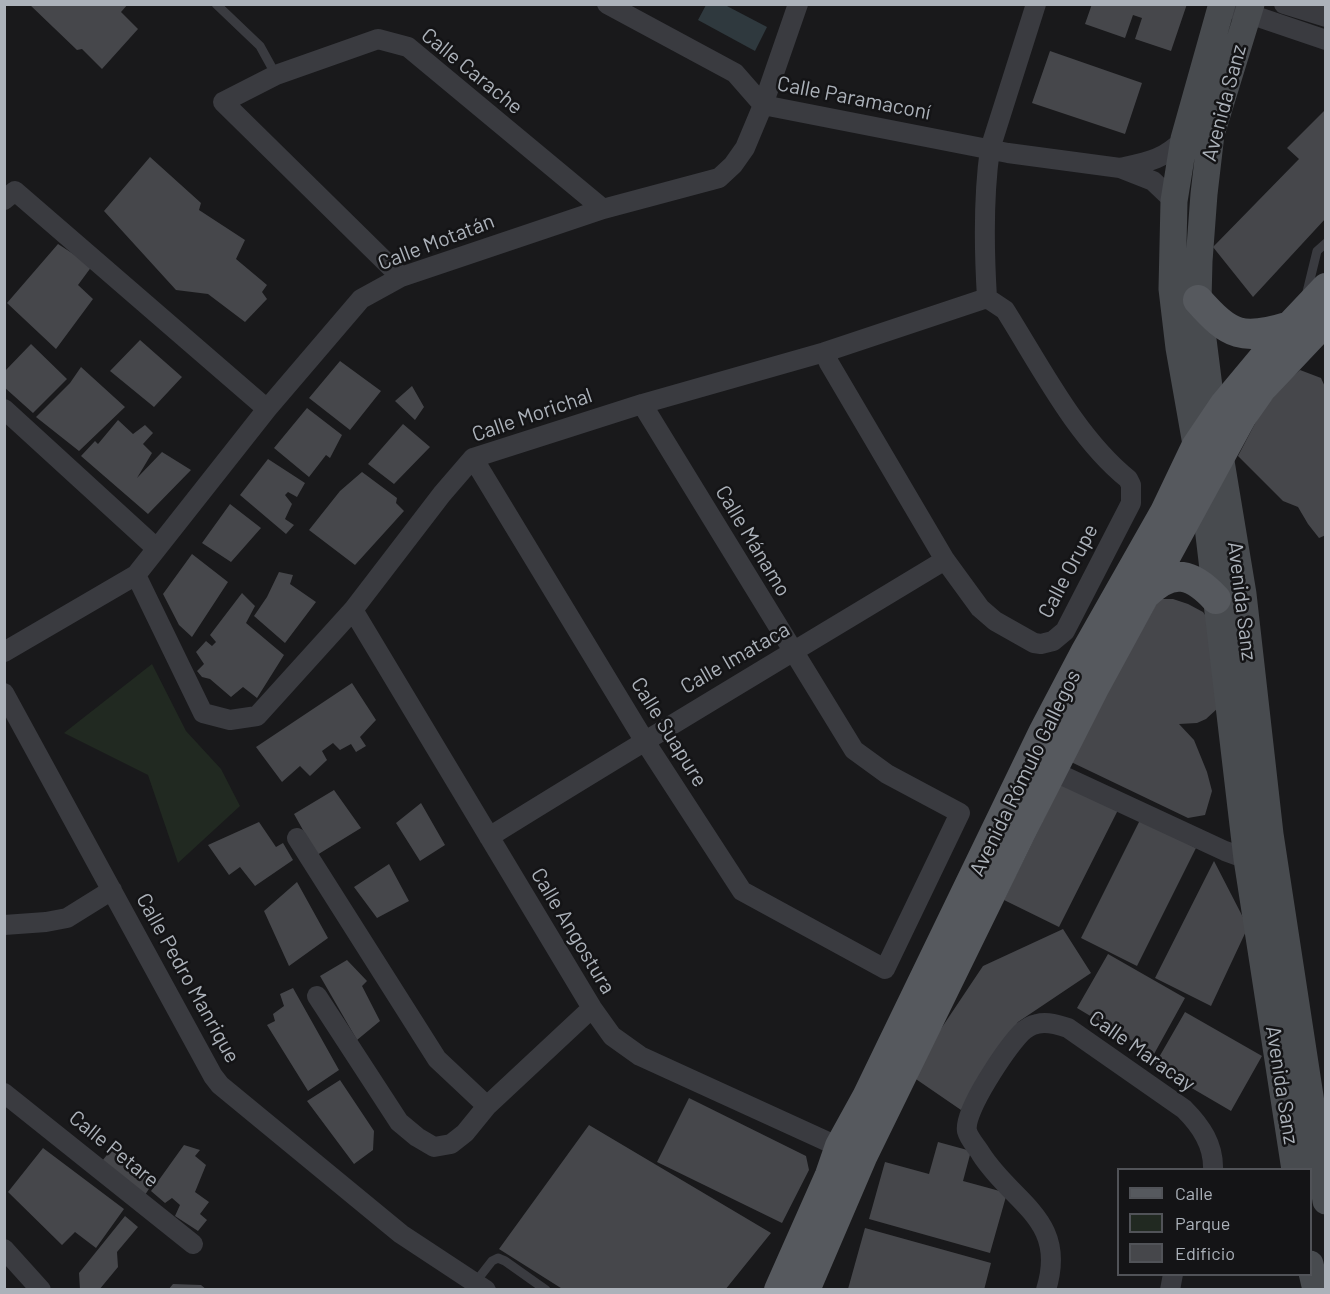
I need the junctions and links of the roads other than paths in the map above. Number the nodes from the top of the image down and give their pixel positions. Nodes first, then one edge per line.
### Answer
1 (216, 4) edge
2 (606, 4) edge
3 (798, 4) edge
4 (1036, 4) edge
5 (1284, 4) edge
6 (1221, 5) edge
7 (1249, 10) edge
8 (1326, 17) edge
9 (1326, 40) edge
10 (276, 75) junction
11 (763, 105) junction
12 (1184, 139) junction
13 (990, 149) junction
14 (1120, 168) junction
15 (10, 196) edge
16 (1174, 201) junction
17 (603, 209) junction
18 (1326, 243) edge
19 (401, 277) junction
20 (1326, 288) edge
21 (987, 298) junction
22 (1198, 300) junction
23 (1313, 321) edge
24 (825, 352) junction
25 (642, 404) junction
26 (4, 409) edge
27 (267, 409) junction
28 (1215, 416) junction
29 (1208, 451) junction
30 (473, 458) junction
31 (1203, 484) junction
32 (156, 548) junction
33 (945, 560) junction
34 (136, 576) junction
35 (1147, 593) junction
36 (1216, 599) junction
37 (353, 610) junction
38 (4, 652) edge
39 (793, 653) junction
40 (4, 693) edge
41 (644, 740) junction
42 (1041, 765) junction
43 (489, 837) junction
44 (297, 838) dead end
45 (1247, 859) junction
46 (112, 890) junction
47 (4, 925) edge
48 (885, 969) joint
49 (317, 996) dead end
50 (592, 1008) junction
51 (4, 1093) edge
52 (487, 1106) junction
53 (851, 1152) junction
54 (1213, 1168) edge
55 (1295, 1168) edge
56 (1326, 1202) edge
57 (193, 1244) dead end
58 (4, 1249) edge
59 (819, 1269) edge
60 (1312, 1269) edge
61 (477, 1287) edge
62 (41, 1290) edge
63 (546, 1290) edge
64 (779, 1290) edge
65 (1046, 1290) edge
66 (1316, 1290) edge

1 - 10 lane
2 - 11 street, Calle Paramaconí
3 - 11 street, Calle Motatán
4 - 13 street
5 - 8 street
6 - 7 street
6 - 12 street, Avenida Sanz
7 - 9 street
7 - 22 street, Avenida Sanz
10 - 17 street, Calle Carache
10 - 19 street, Calle Carache
11 - 13 street, Calle Paramaconí
11 - 17 street, Calle Motatán
12 - 14 street, Calle Paramaconí
12 - 16 street, Avenida Sanz
13 - 14 street, Calle Paramaconí
13 - 21 street
14 - 16 street, Calle Paramaconí
15 - 27 street
16 - 29 street, Avenida Sanz
17 - 19 street, Calle Motatán
18 - 23 lane
19 - 27 street, Calle Motatán
20 - 23 main road, Avenida Rómulo Gallegos
21 - 24 street, Calle Morichal
21 - 33 street, Calle Orupe
22 - 23 main road
22 - 28 street, Avenida Sanz
23 - 28 main road, Avenida Rómulo Gallegos
23 - 29 main road, Avenida Rómulo Gallegos
24 - 25 street, Calle Morichal
24 - 33 street, Calle Orupe
25 - 30 street, Calle Morichal
25 - 39 street, Calle Mánamo
26 - 32 street
27 - 32 street, Calle Motatán
28 - 29 main road, Avenida Rómulo Gallegos
29 - 31 main road, Avenida Rómulo Gallegos
29 - 42 main road, Avenida Rómulo Gallegos
29 - 56 street, Avenida Sanz
30 - 37 street, Calle Morichal
30 - 41 street, Calle Suapure
31 - 35 main road, Avenida Rómulo Gallegos
31 - 36 street, Avenida Sanz
32 - 34 street, Calle Motatán
33 - 39 street, Calle Imataca
34 - 37 street, Calle Morichal
34 - 38 street
35 - 36 main road
35 - 42 main road, Avenida Rómulo Gallegos
36 - 45 street, Avenida Sanz
37 - 43 street, Calle Angostura
39 - 41 street, Calle Imataca
39 - 48 street, Calle Mánamo
40 - 46 street, Calle Pedro Manrique
41 - 43 street, Calle Imataca
41 - 48 street, Calle Suapure
42 - 45 street
42 - 53 main road, Avenida Rómulo Gallegos
43 - 50 street, Calle Angostura
44 - 52 street
45 - 55 street, Avenida Sanz
46 - 47 street
46 - 61 street, Calle Pedro Manrique
49 - 52 street
50 - 52 street
50 - 53 street, Calle Angostura
51 - 57 street, Calle Petare
53 - 59 main road, Avenida Rómulo Gallegos
53 - 64 main road, Avenida Rómulo Gallegos
54 - 65 street, Calle Maracay
58 - 62 street
60 - 66 street
61 - 63 lane

